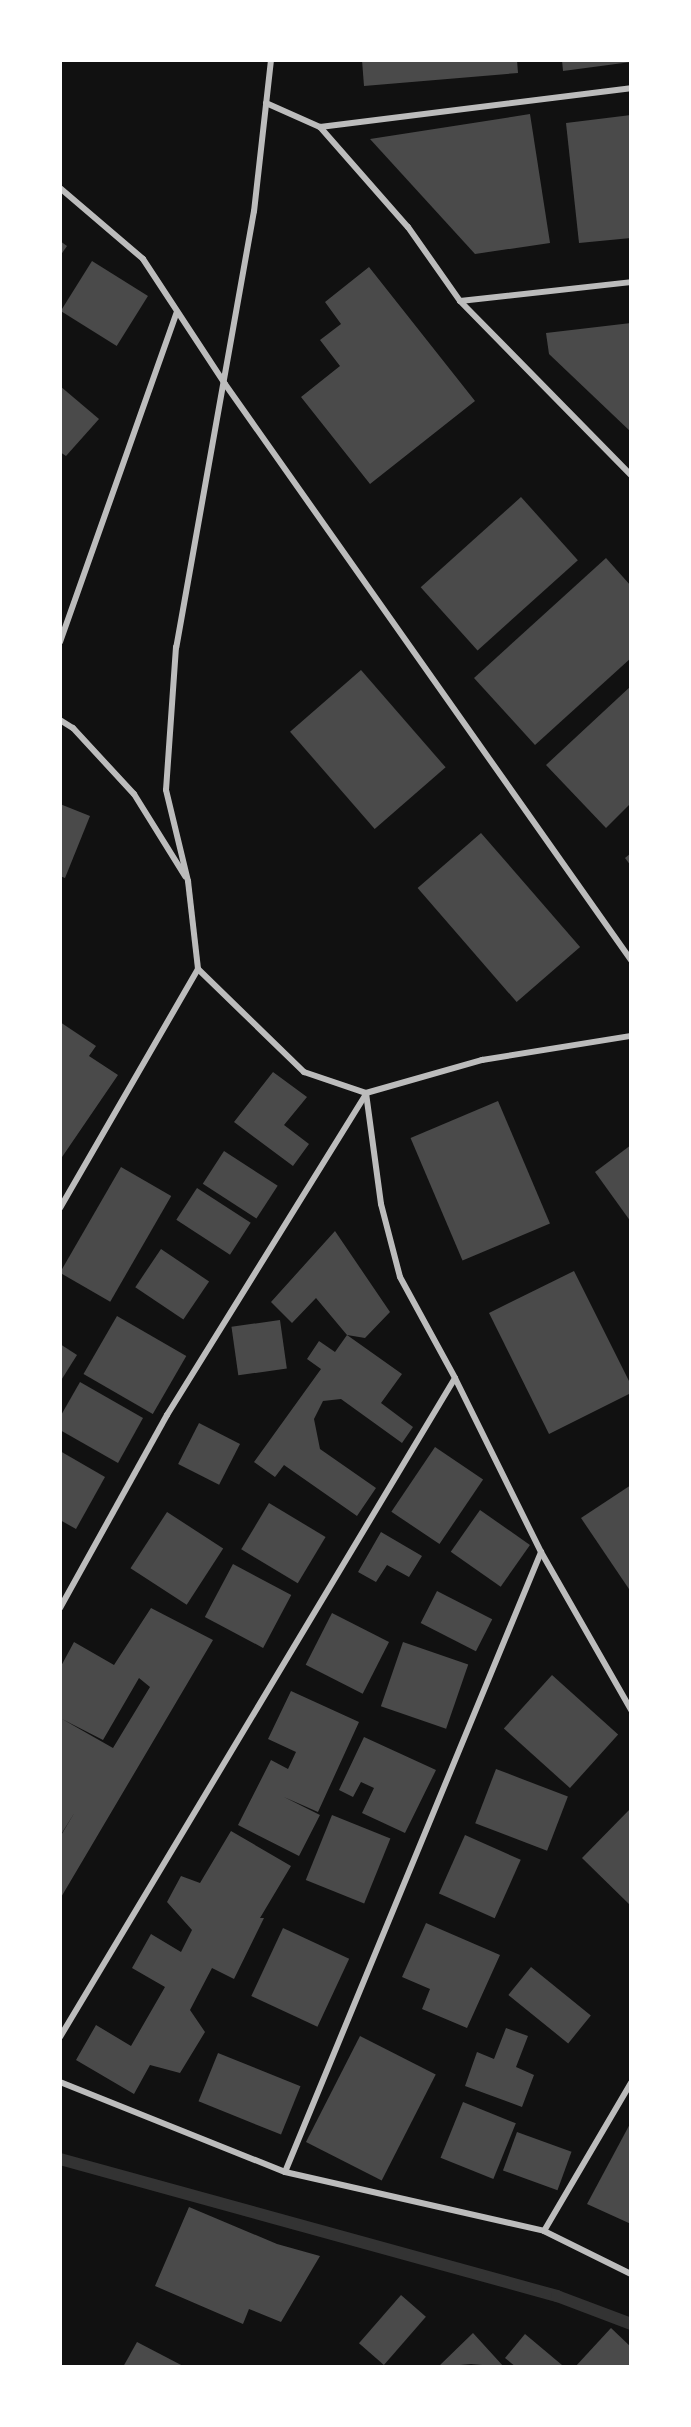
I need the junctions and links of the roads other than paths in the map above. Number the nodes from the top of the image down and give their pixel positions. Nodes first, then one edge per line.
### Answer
1 (271, 60) edge
2 (631, 88) edge
3 (266, 103) junction
4 (320, 127) junction
5 (60, 188) edge
6 (631, 282) edge
7 (460, 301) junction
8 (177, 312) junction
9 (225, 384) junction
10 (631, 475) edge
11 (60, 642) edge
12 (60, 720) edge
13 (188, 881) junction
14 (631, 960) edge
15 (198, 969) junction
16 (631, 1036) edge
17 (366, 1093) junction
18 (60, 1208) edge
19 (455, 1378) junction
20 (541, 1552) junction
21 (60, 1608) edge
22 (631, 1710) edge
23 (60, 2037) edge
24 (60, 2082) edge
25 (631, 2083) edge
26 (285, 2172) junction
27 (544, 2231) junction
28 (631, 2274) edge

1 - 3 street
2 - 4 street
3 - 4 street
3 - 9 street
4 - 7 street
5 - 8 street
6 - 7 street
7 - 10 street
8 - 9 street
8 - 11 street
9 - 13 street
9 - 14 street
12 - 13 street
13 - 15 street
15 - 17 street
15 - 18 street
16 - 17 street
17 - 19 street
17 - 21 street
19 - 20 street
19 - 23 street
20 - 22 street
20 - 26 street
24 - 26 street
25 - 27 street
26 - 27 street
27 - 28 street

